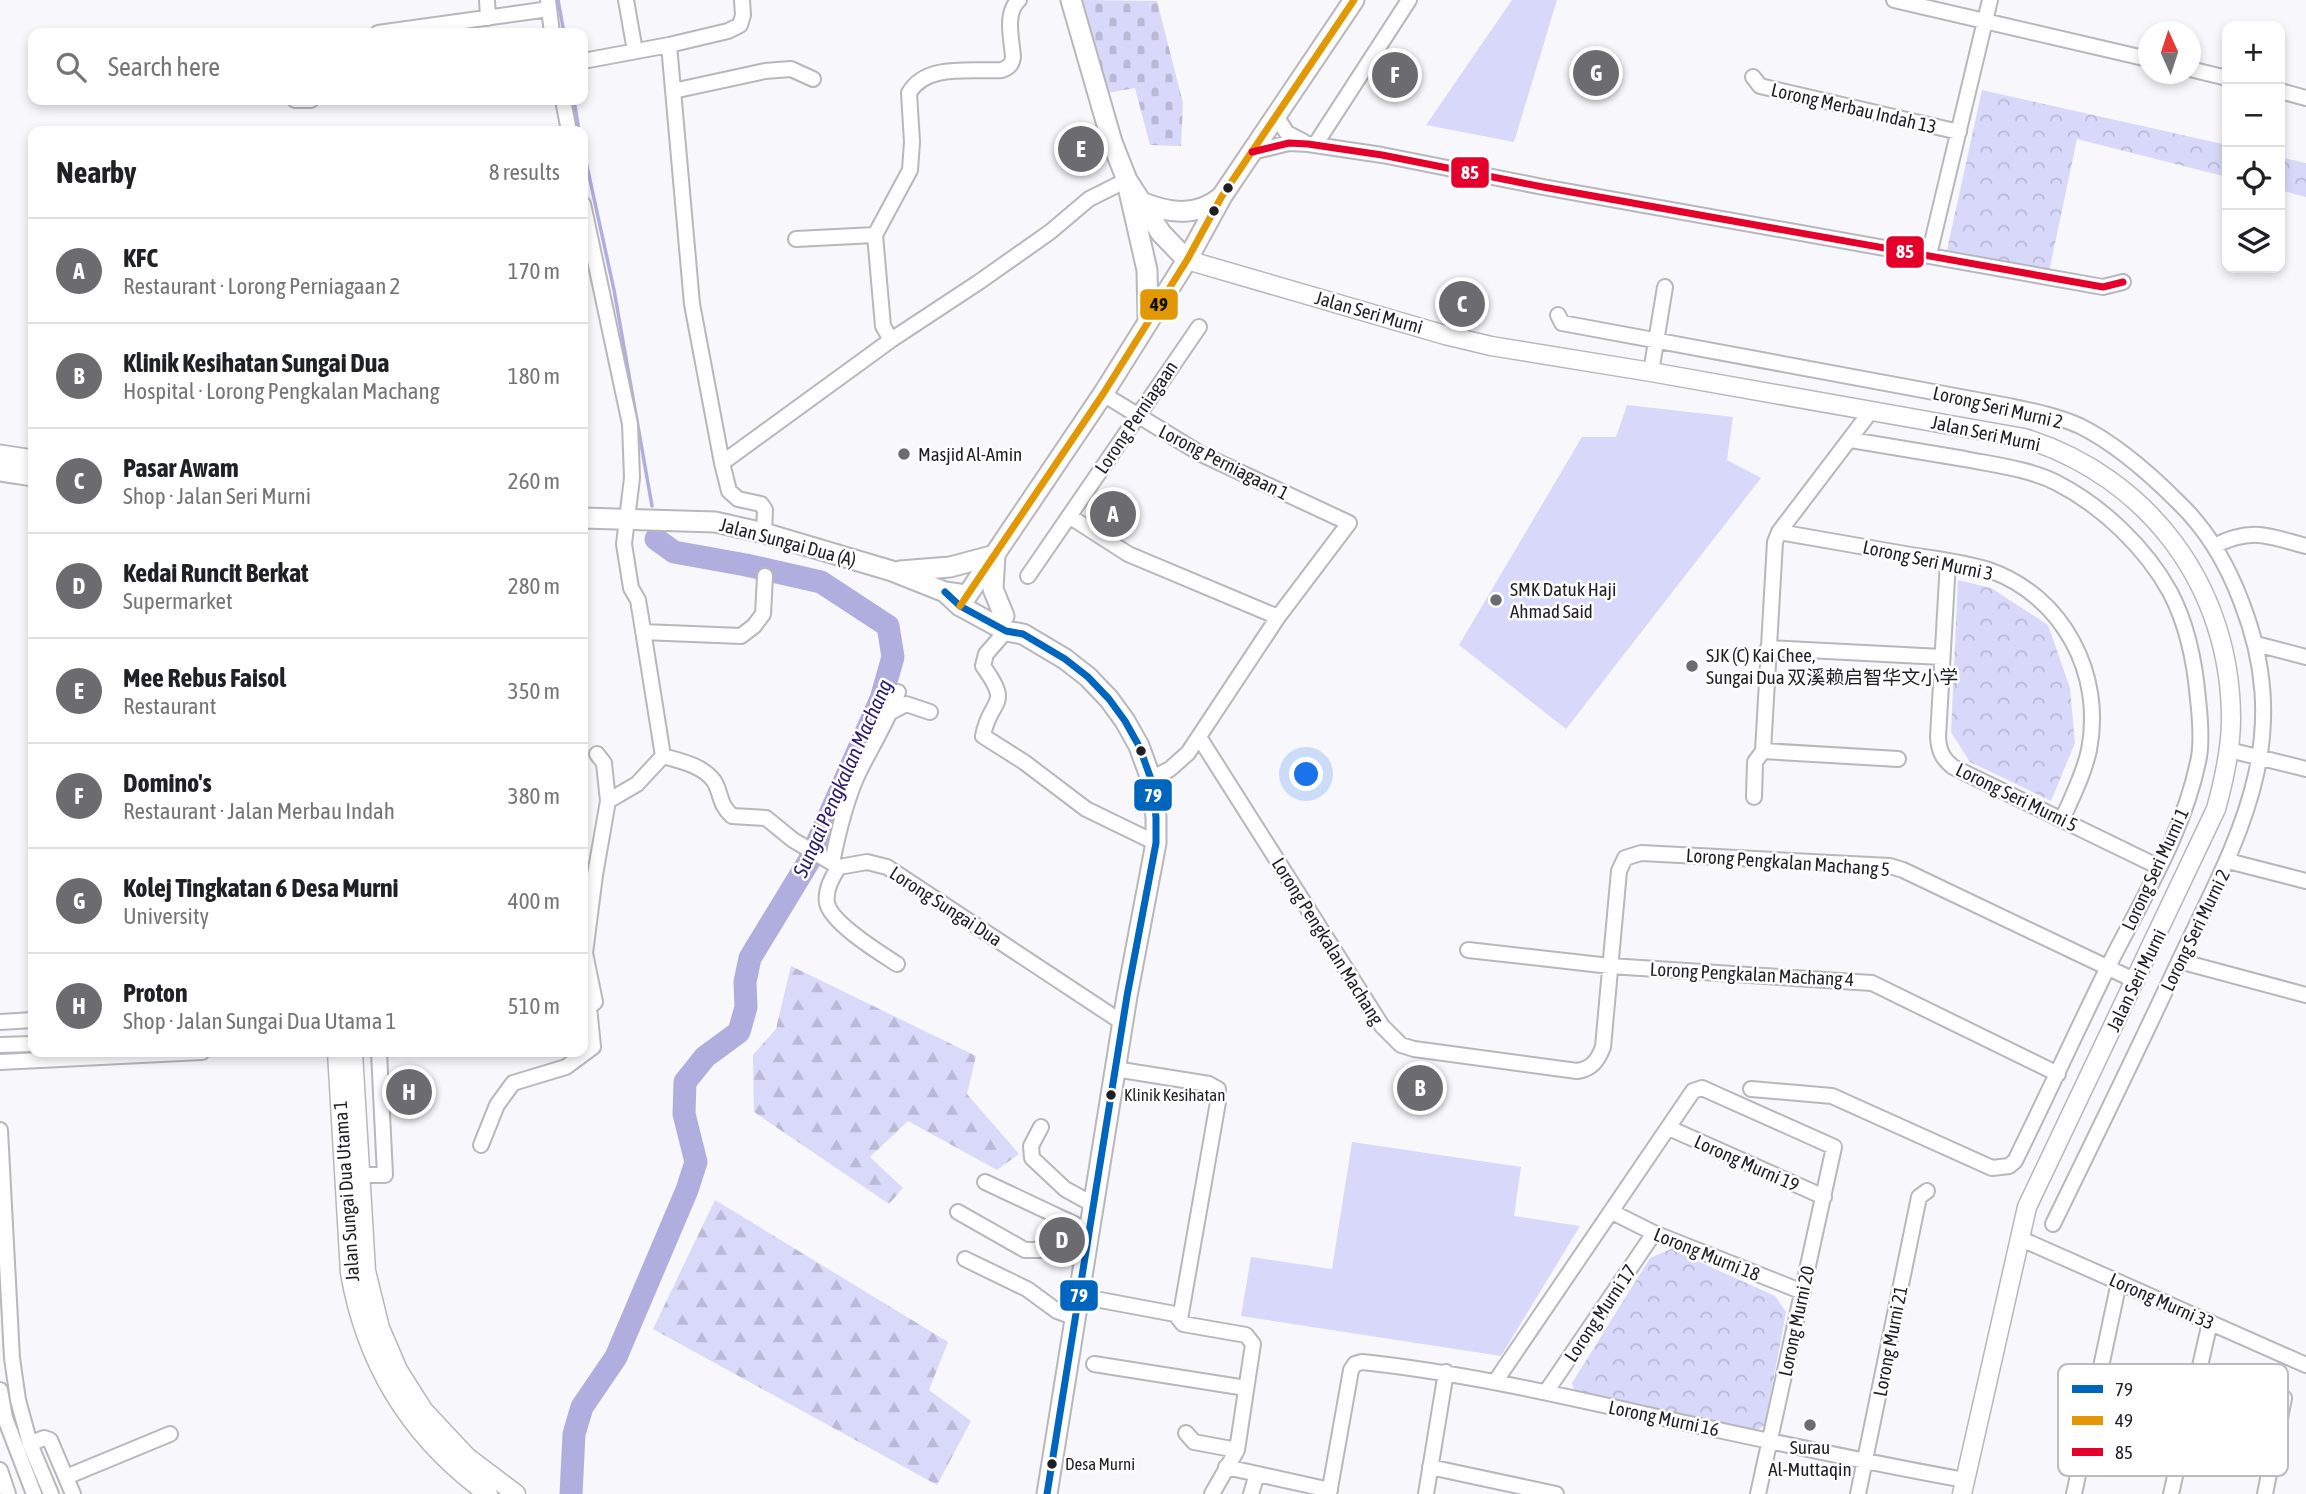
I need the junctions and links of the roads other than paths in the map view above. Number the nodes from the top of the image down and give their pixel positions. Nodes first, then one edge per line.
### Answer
1 (487, 0) edge
2 (626, 0) edge
3 (742, 0) edge
4 (1019, 0) edge
5 (1072, 0) edge
6 (1354, 0) edge
7 (1409, 0) edge
8 (1894, 0) edge
9 (1990, 0) edge
10 (548, 4) edge
11 (488, 18) junction
12 (1985, 21) junction
13 (415, 28) edge
14 (551, 28) edge
15 (669, 45) junction
16 (635, 51) junction
17 (2138, 58) edge
18 (588, 60) edge
19 (2201, 72) edge
20 (1753, 77) dead end
21 (2222, 77) edge
22 (813, 79) dead end
23 (673, 91) junction
24 (2285, 92) edge
25 (2306, 98) edge
26 (564, 105) edge
27 (1276, 116) junction
28 (568, 126) edge
29 (1959, 132) junction
30 (1311, 144) junction
31 (1252, 152) junction
32 (1127, 180) junction
33 (1222, 196) junction
34 (1139, 201) junction
35 (588, 227) edge
36 (875, 235) junction
37 (796, 239) dead end
38 (1928, 255) junction
39 (1187, 260) junction
40 (2123, 282) dead end
41 (1665, 287) dead end
42 (1558, 315) dead end
43 (1148, 321) junction
44 (1199, 327) dead end
45 (891, 340) junction
46 (1656, 340) junction
47 (1651, 372) junction
48 (1103, 394) junction
49 (1871, 411) junction
50 (1136, 416) junction
51 (1851, 439) junction
52 (0, 455) edge
53 (28, 459) edge
54 (722, 463) junction
55 (0, 471) edge
56 (28, 475) edge
57 (1069, 516) junction
58 (588, 518) edge
59 (627, 518) junction
60 (1779, 532) junction
61 (764, 533) junction
62 (2214, 546) junction
63 (2306, 546) edge
64 (995, 555) junction
65 (1948, 561) junction
66 (892, 571) junction
67 (765, 576) dead end
68 (1028, 576) dead end
69 (964, 601) junction
70 (1278, 617) junction
71 (1011, 627) junction
72 (643, 632) junction
73 (2256, 644) junction
74 (1768, 648) junction
75 (1942, 657) junction
76 (2306, 657) edge
77 (898, 692) dead end
78 (891, 712) junction
79 (930, 712) dead end
80 (1199, 737) junction
81 (2229, 750) junction
82 (1763, 751) junction
83 (597, 754) dead end
84 (663, 756) junction
85 (2261, 757) junction
86 (1898, 759) dead end
87 (2306, 769) edge
88 (1151, 779) junction
89 (1754, 797) dead end
90 (608, 801) junction
91 (2062, 820) junction
92 (1156, 843) junction
93 (1625, 858) joint
94 (2228, 861) junction
95 (833, 863) junction
96 (2159, 867) junction
97 (2306, 881) edge
98 (588, 930) edge
99 (1468, 950) dead end
100 (2179, 961) junction
101 (897, 964) dead end
102 (1610, 966) junction
103 (2108, 967) junction
104 (588, 968) edge
105 (2136, 981) junction
106 (2306, 995) edge
107 (28, 1020) edge
108 (0, 1022) edge
109 (1123, 1023) junction
110 (28, 1044) edge
111 (0, 1045) edge
112 (588, 1051) edge
113 (101, 1057) edge
114 (337, 1057) edge
115 (353, 1057) edge
116 (379, 1057) edge
117 (580, 1057) edge
118 (0, 1062) edge
119 (1115, 1069) junction
120 (2058, 1074) junction
121 (1751, 1089) dead end
122 (1041, 1127) dead end
123 (1670, 1128) junction
124 (0, 1130) edge
125 (481, 1145) dead end
126 (358, 1175) junction
127 (985, 1182) dead end
128 (1927, 1191) dead end
129 (1824, 1197) junction
130 (1094, 1205) junction
131 (958, 1212) dead end
132 (1612, 1212) junction
133 (2053, 1224) dead end
134 (1089, 1231) junction
135 (1654, 1233) junction
136 (2019, 1238) junction
137 (965, 1259) dead end
138 (1085, 1260) junction
139 (4, 1267) edge
140 (2119, 1282) junction
141 (1803, 1292) junction
142 (1079, 1296) junction
143 (1076, 1318) junction
144 (1180, 1319) junction
145 (2210, 1322) junction
146 (1094, 1364) dead end
147 (2102, 1364) edge
148 (2200, 1364) edge
149 (2306, 1365) edge
150 (1446, 1372) junction
151 (1495, 1382) junction
152 (1246, 1388) junction
153 (0, 1390) edge
154 (1546, 1392) junction
155 (1186, 1433) dead end
156 (170, 1434) dead end
157 (1770, 1441) junction
158 (30, 1444) junction
159 (1237, 1450) junction
160 (1866, 1461) junction
161 (1226, 1467) junction
162 (1430, 1467) junction
163 (0, 1470) edge
164 (1257, 1474) junction
165 (2078, 1476) edge
166 (2175, 1476) edge
167 (2269, 1476) edge
168 (66, 1477) junction
169 (1964, 1487) edge
170 (1329, 1492) edge
171 (8, 1494) edge
172 (34, 1494) edge
173 (51, 1494) edge
174 (73, 1494) edge
175 (488, 1494) edge
176 (516, 1494) edge
177 (1047, 1494) edge
178 (1212, 1494) edge
179 (1251, 1494) edge
180 (1426, 1494) edge
181 (1556, 1494) edge
182 (1758, 1494) edge
183 (1858, 1494) edge
184 (2074, 1494) edge
185 (2171, 1494) edge
186 (2265, 1494) edge

1 - 11 street
2 - 16 street
3 - 15 street
4 - 36 street
5 - 32 main road
6 - 27 main road
7 - 30 street
8 - 12 street
9 - 12 street
10 - 11 street
10 - 14 street
11 - 13 street
12 - 17 street
12 - 29 street
15 - 16 street
15 - 23 street
16 - 18 street
19 - 21 street
20 - 29 street, Lorong Merbau Indah 13
22 - 23 street
23 - 54 street
24 - 25 street
26 - 28 street
27 - 30 street
27 - 31 main road
29 - 38 street
30 - 31 street
30 - 38 street
31 - 33 main road
32 - 34 main road
32 - 43 main road
32 - 45 street
33 - 34 main road
33 - 39 main road
34 - 39 main road
35 - 59 street
36 - 37 street
36 - 45 street
38 - 40 street
39 - 43 main road
39 - 47 street, Jalan Seri Murni
41 - 46 street
42 - 46 street, Lorong Seri Murni 2
43 - 48 main road
44 - 50 street, Lorong Perniagaan
45 - 54 street
46 - 47 street
46 - 62 street, Lorong Seri Murni 2
47 - 49 street, Jalan Seri Murni
48 - 50 street, Lorong Perniagaan 1
48 - 64 main road
49 - 51 street
49 - 81 street, Jalan Seri Murni
50 - 57 street, Lorong Perniagaan
50 - 70 street, Lorong Perniagaan 1
51 - 60 street
51 - 96 street, Lorong Seri Murni 1
52 - 53 main road
54 - 61 street
55 - 56 main road
57 - 68 street, Lorong Perniagaan
57 - 70 street
58 - 59 main road, Jalan Sungai Dua (A)
59 - 61 main road, Jalan Sungai Dua (A)
59 - 72 street
60 - 65 street, Lorong Seri Murni 3
60 - 74 street
61 - 66 main road, Jalan Sungai Dua (A)
62 - 63 street
62 - 73 street, Lorong Seri Murni 2
64 - 66 main road
64 - 69 main road
64 - 71 main road
65 - 75 street, Lorong Seri Murni 5
65 - 91 street, Lorong Seri Murni 3
66 - 69 main road, Jalan Sungai Dua (A)
67 - 72 street
69 - 71 main road
70 - 80 street
71 - 88 main road
71 - 92 street
72 - 84 street
73 - 76 street
73 - 85 street, Lorong Seri Murni 2
74 - 75 street
74 - 82 street
75 - 91 street, Lorong Seri Murni 5
77 - 78 street
78 - 79 street
78 - 95 street
80 - 88 street
80 - 102 street, Lorong Pengkalan Machang
81 - 85 street
81 - 105 street, Jalan Seri Murni
82 - 86 street
82 - 89 street
83 - 90 street
84 - 90 street
84 - 95 street
85 - 87 street
85 - 94 street, Lorong Seri Murni 2
88 - 92 main road
90 - 98 street
91 - 96 street, Lorong Seri Murni 5
92 - 109 main road
93 - 102 street, Lorong Pengkalan Machang
93 - 103 street, Lorong Pengkalan Machang 5
94 - 97 street
94 - 100 street, Lorong Seri Murni 2
95 - 101 street
95 - 109 street, Lorong Sungai Dua
96 - 103 street, Lorong Seri Murni 1
99 - 102 street, Lorong Pengkalan Machang 4
100 - 106 street
100 - 133 street, Lorong Seri Murni 2
102 - 120 street, Lorong Pengkalan Machang 4
103 - 105 street, Lorong Pengkalan Machang 5
103 - 120 street, Lorong Seri Murni 1
104 - 112 street
105 - 136 street, Jalan Seri Murni
107 - 108 street
109 - 119 main road
110 - 111 street
113 - 118 street
114 - 175 street, Jalan Sungai Dua Utama 1
115 - 126 street, Jalan Sungai Dua Utama 1
116 - 126 street, Jalan Sungai Dua Utama 1
117 - 125 street
119 - 130 main road
119 - 144 street
120 - 121 street, Lorong Seri Murni 1
122 - 130 street
123 - 129 street, Lorong Murni 19
123 - 129 street, Lorong Murni 20
123 - 132 street
124 - 139 street
126 - 176 street, Jalan Sungai Dua Utama 1
127 - 134 street
128 - 160 street, Lorong Murni 21
129 - 141 street, Lorong Murni 20
130 - 134 main road
131 - 138 street
132 - 135 street, Lorong Murni 18
132 - 151 street
134 - 138 main road
135 - 141 street, Lorong Murni 18
135 - 154 street, Lorong Murni 17
136 - 140 street, Lorong Murni 33
136 - 169 street, Jalan Seri Murni
137 - 143 street
138 - 142 main road
139 - 158 street
140 - 145 street, Lorong Murni 33
140 - 147 street
141 - 157 street, Lorong Murni 20
142 - 143 main road
142 - 144 street
143 - 177 main road
144 - 152 street
145 - 148 street
145 - 149 street, Lorong Murni 33
146 - 152 street
150 - 151 street, Lorong Murni 16
150 - 162 street
150 - 170 street, Lorong Murni 16
151 - 154 street, Lorong Murni 16
152 - 159 street
153 - 172 street
154 - 157 street, Lorong Murni 16
155 - 159 street
156 - 168 street
157 - 160 street, Lorong Murni 16
157 - 182 street, Lorong Murni 20
158 - 168 street
158 - 173 street
159 - 161 street
160 - 169 street, Lorong Murni 16
160 - 183 street, Lorong Murni 21
161 - 164 street
161 - 178 street
162 - 180 street
162 - 181 street
163 - 171 street
164 - 170 street
164 - 179 street
165 - 184 street
166 - 185 street
167 - 186 street
168 - 174 street

